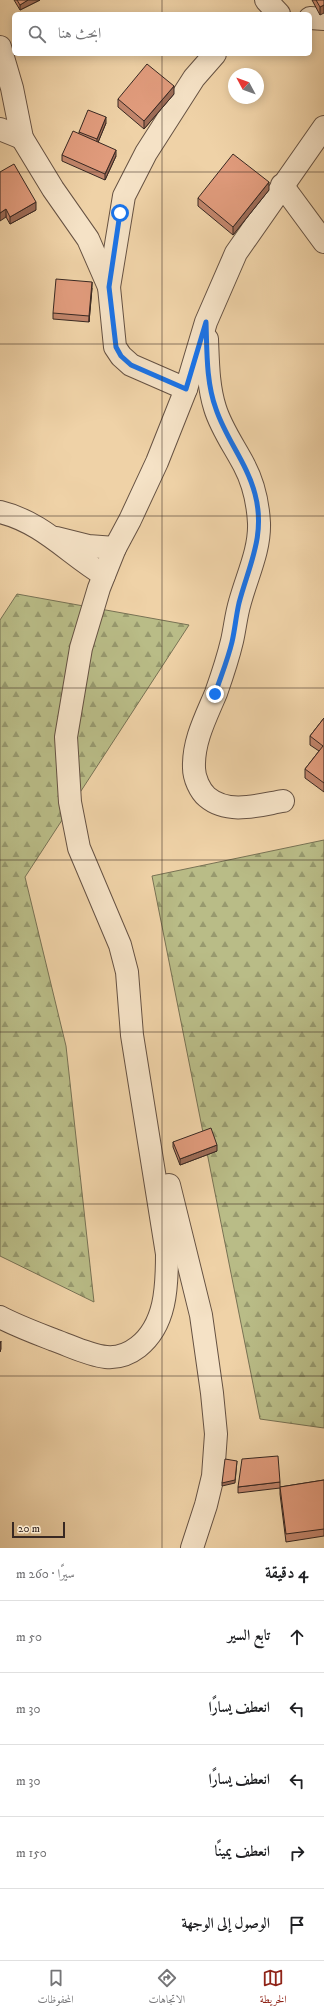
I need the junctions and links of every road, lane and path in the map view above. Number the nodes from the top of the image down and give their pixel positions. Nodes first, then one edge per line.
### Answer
1 (266, 0) edge
2 (277, 12) edge
3 (312, 18) edge
4 (324, 19) edge
5 (0, 47) edge
6 (213, 56) edge
7 (324, 127) edge
8 (0, 129) edge
9 (22, 138) junction
10 (282, 185) junction
11 (324, 242) edge
12 (109, 287) junction
13 (206, 322) junction
14 (186, 389) junction
15 (0, 512) edge
16 (55, 538) junction
17 (115, 548) junction
18 (104, 576) junction
19 (283, 801) dead end
20 (120, 945) junction
21 (0, 1317) edge
22 (192, 1548) edge

1 - 2 street
3 - 4 street
5 - 9 street
6 - 12 street
7 - 10 street
8 - 9 street
9 - 12 street
10 - 11 street
10 - 13 street
12 - 14 street
13 - 14 street
13 - 19 street
14 - 17 street
15 - 16 street
16 - 17 street
16 - 18 street
17 - 18 street
18 - 20 street
20 - 21 street
20 - 22 street

